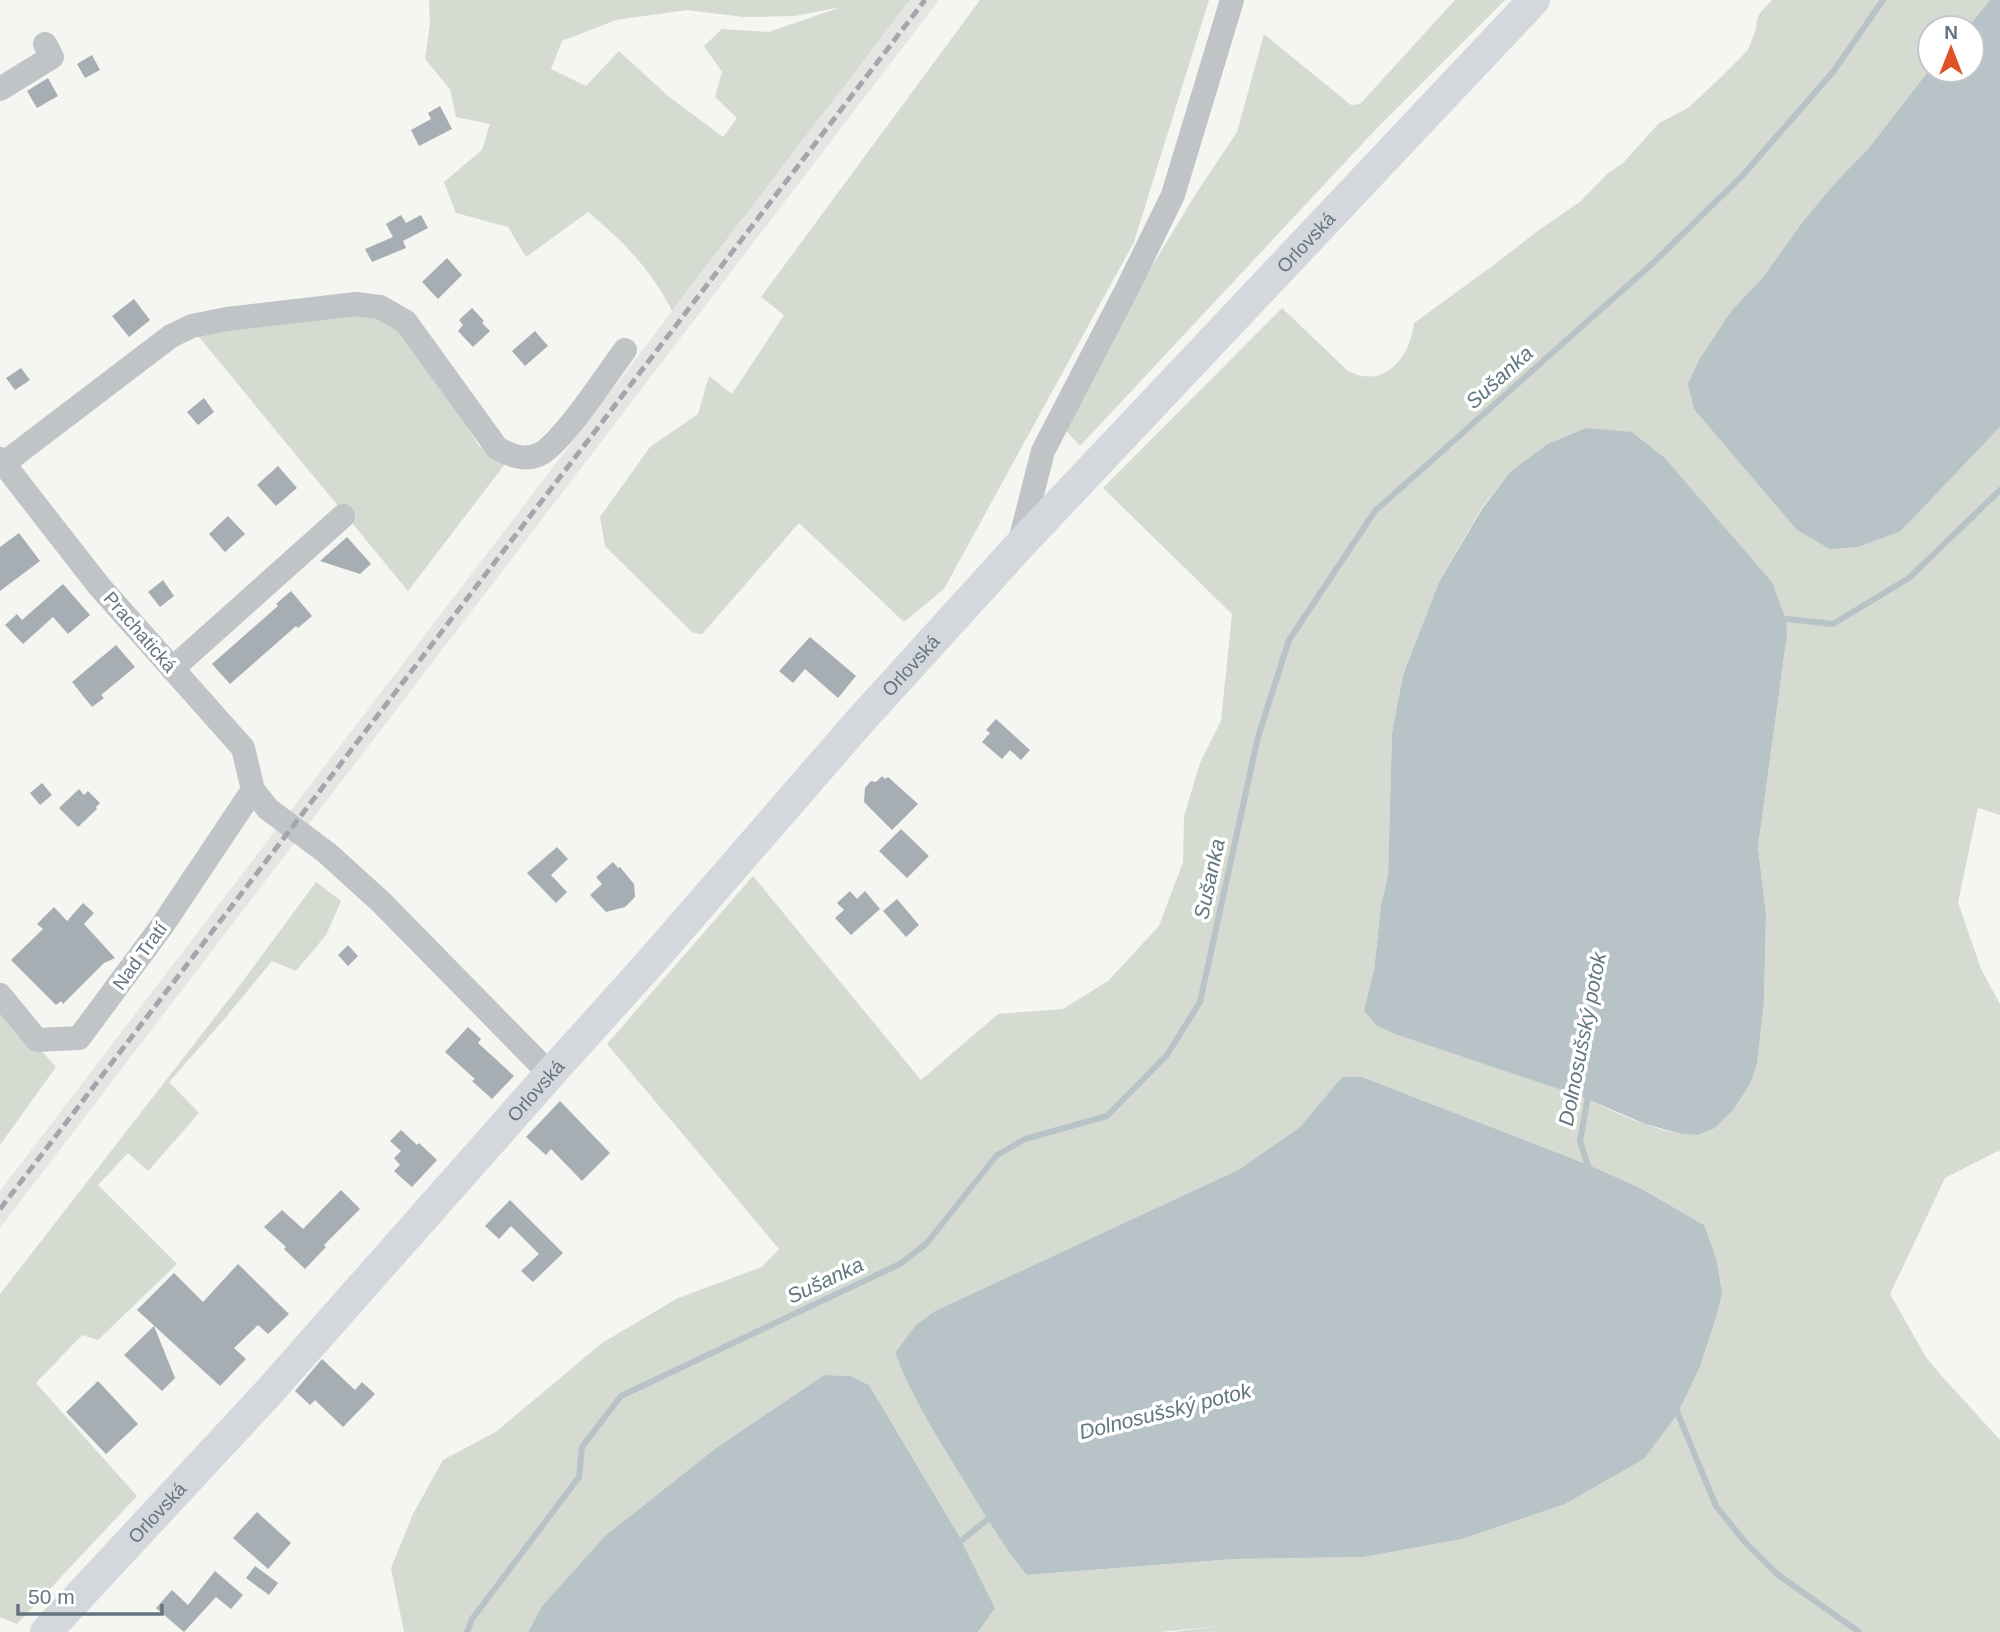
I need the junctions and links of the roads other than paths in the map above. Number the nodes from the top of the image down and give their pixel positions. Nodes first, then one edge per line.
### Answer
1 (1232, 0) edge
2 (1534, 0) edge
3 (45, 44) dead end
4 (0, 89) edge
5 (625, 350) dead end
6 (2, 461) edge
7 (343, 516) dead end
8 (1019, 546) junction
9 (172, 669) junction
10 (260, 799) junction
11 (0, 995) edge
12 (550, 1073) junction
13 (46, 1632) edge

1 - 8 street, Orlovská
2 - 8 main road, Orlovská
3 - 4 street
5 - 6 street
6 - 9 street, Prachatická
7 - 9 street
8 - 12 main road, Orlovská
9 - 10 street, Prachatická
10 - 11 street, Nad Tratí
10 - 12 street
12 - 13 main road, Orlovská

